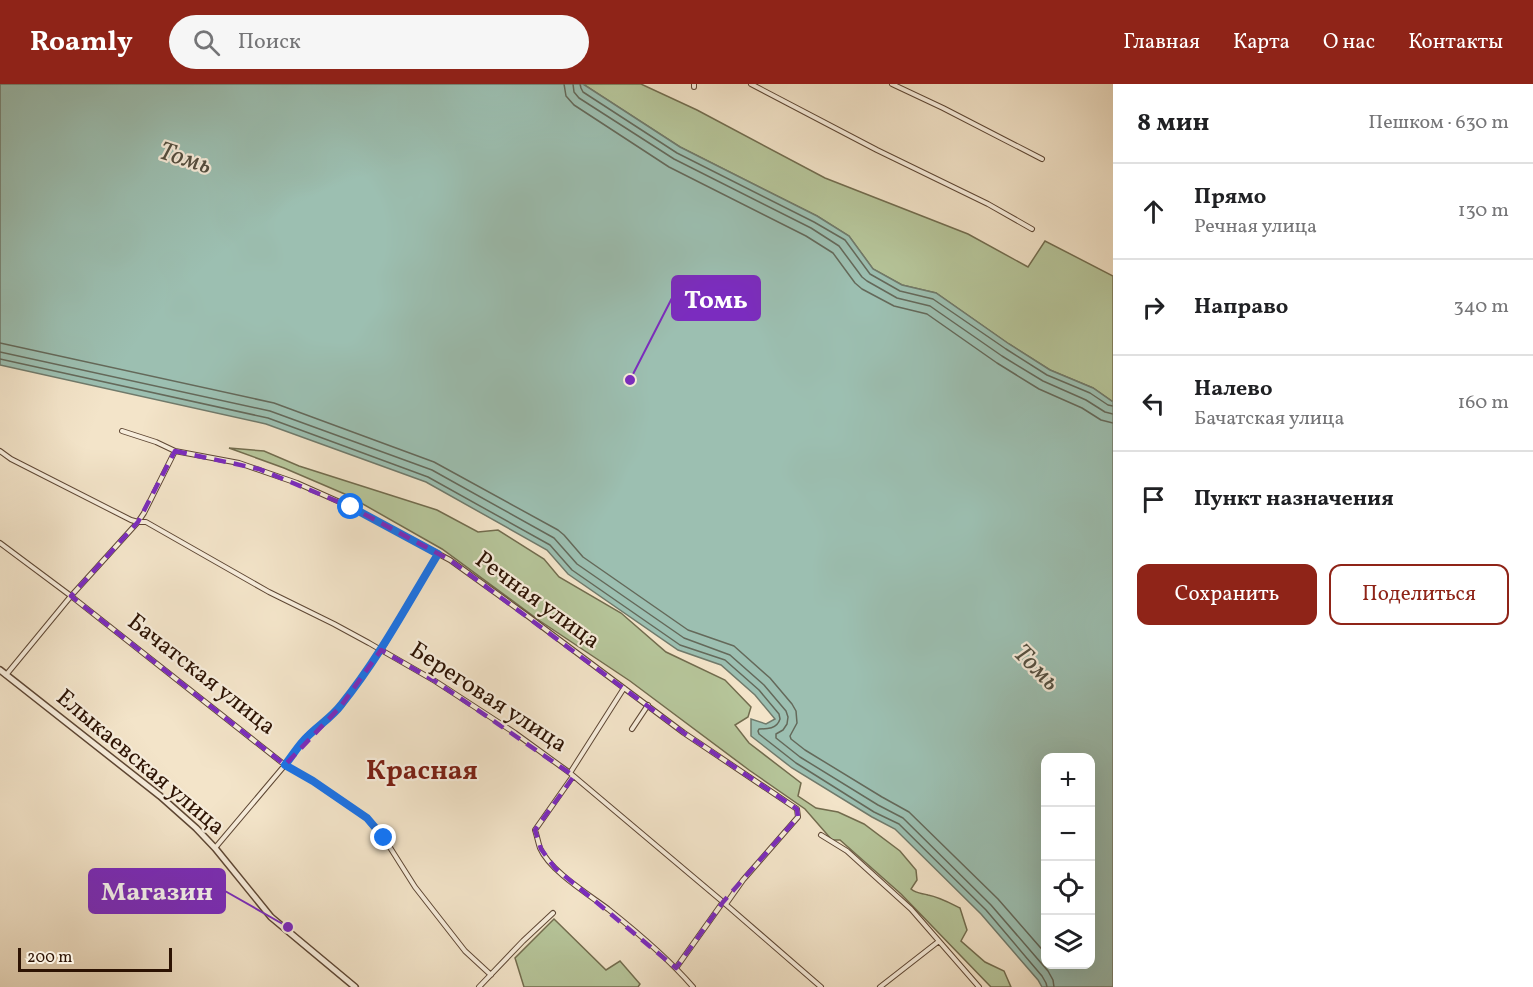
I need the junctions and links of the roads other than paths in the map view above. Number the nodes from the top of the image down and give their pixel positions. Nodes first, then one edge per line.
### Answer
1 (752, 84) edge
2 (892, 84) edge
3 (1042, 159) dead end
4 (1032, 229) dead end
5 (122, 431) dead end
6 (0, 451) edge
7 (175, 451) junction
8 (138, 522) junction
9 (0, 543) edge
10 (438, 554) junction
11 (71, 596) junction
12 (381, 650) junction
13 (0, 670) edge
14 (6, 675) junction
15 (624, 688) junction
16 (648, 705) junction
17 (632, 729) dead end
18 (285, 765) junction
19 (572, 775) junction
20 (821, 835) dead end
21 (215, 848) junction
22 (724, 903) junction
23 (554, 913) dead end
24 (939, 941) junction
25 (676, 968) junction
26 (491, 975) junction
27 (355, 987) edge
28 (479, 987) edge
29 (693, 987) edge
30 (821, 987) edge
31 (880, 987) edge
32 (979, 987) edge

1 - 4 street
2 - 3 street
5 - 7 street, Речная улица
6 - 8 street, Береговая улица
7 - 8 street
7 - 10 street, Речная улица
8 - 11 street
8 - 12 street, Береговая улица
9 - 11 street, Бачатская улица
10 - 12 street
10 - 15 street, Речная улица
11 - 14 street
11 - 18 street, Бачатская улица
12 - 18 street
12 - 19 street, Береговая улица
13 - 14 street, Елыкаевская улица
14 - 21 street, Елыкаевская улица
15 - 16 street, Речная улица
15 - 19 street
16 - 17 street
16 - 22 street, Речная улица
18 - 21 street
18 - 26 street, Бачатская улица
19 - 22 street, Береговая улица
19 - 25 street
20 - 24 street
21 - 27 street, Елыкаевская улица
22 - 25 street
22 - 30 street, Береговая улица
23 - 26 street
24 - 31 street
24 - 32 street
25 - 29 street
26 - 28 street

